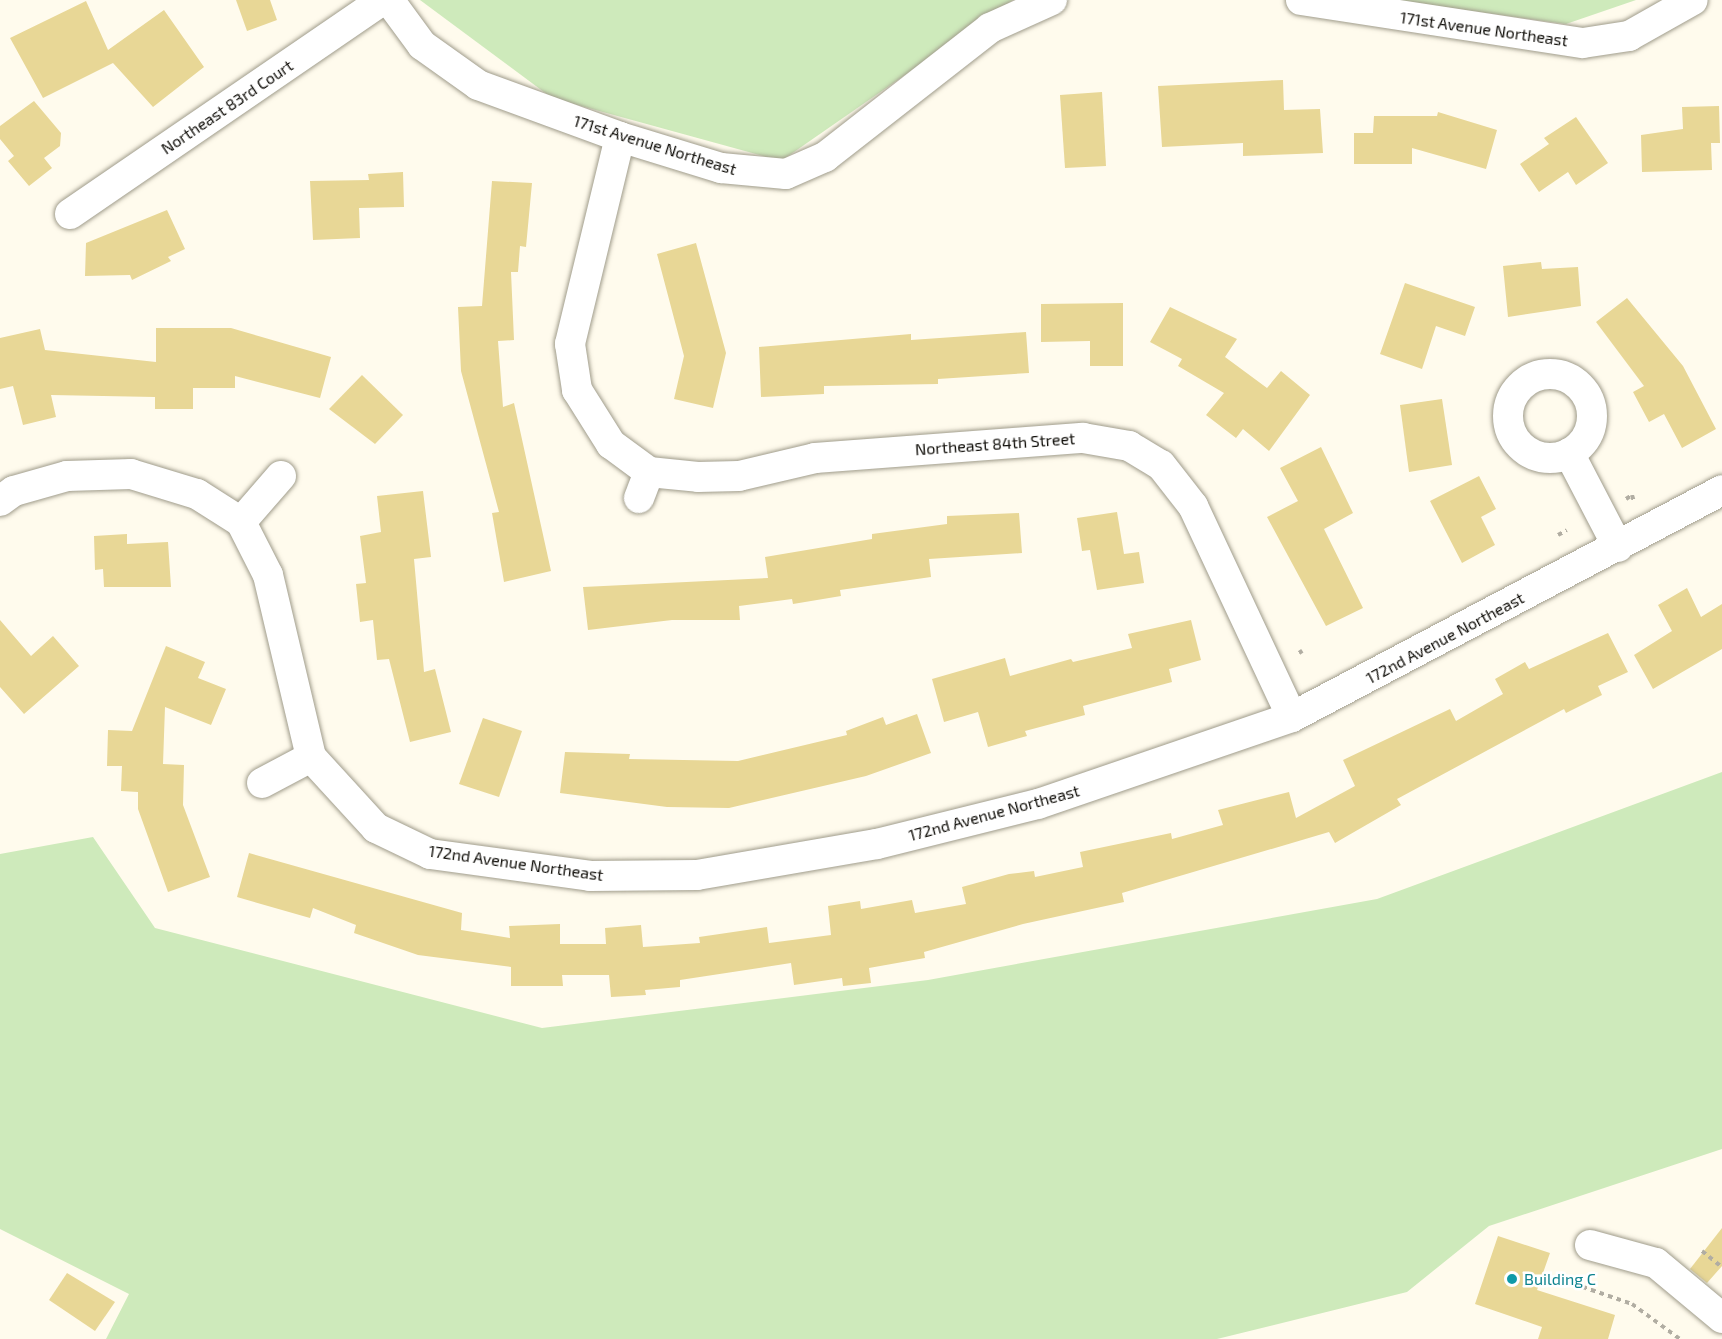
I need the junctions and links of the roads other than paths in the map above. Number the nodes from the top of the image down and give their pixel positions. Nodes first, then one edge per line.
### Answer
1 (383, 0) edge
2 (389, 0) edge
3 (1052, 0) edge
4 (1301, 0) edge
5 (1693, 0) edge
6 (620, 137) junction
7 (70, 214) dead end
8 (1569, 453) dead end
9 (281, 476) dead end
10 (1722, 490) edge
11 (0, 501) edge
12 (241, 522) junction
13 (1618, 547) junction
14 (1292, 717) junction
15 (311, 757) junction
16 (262, 783) dead end
17 (1590, 1245) dead end
18 (1722, 1318) edge

1 - 7 street, Northeast 83rd Court
2 - 6 street, 171st Avenue Northeast
3 - 6 street, 171st Avenue Northeast
4 - 5 street, 171st Avenue Northeast
6 - 14 street, Northeast 84th Street
8 - 13 street
9 - 12 street
10 - 13 street, 172nd Avenue Northeast
11 - 12 street
12 - 15 street, 172nd Avenue Northeast
13 - 14 street, 172nd Avenue Northeast
14 - 15 street, 172nd Avenue Northeast
15 - 16 street
17 - 18 street

